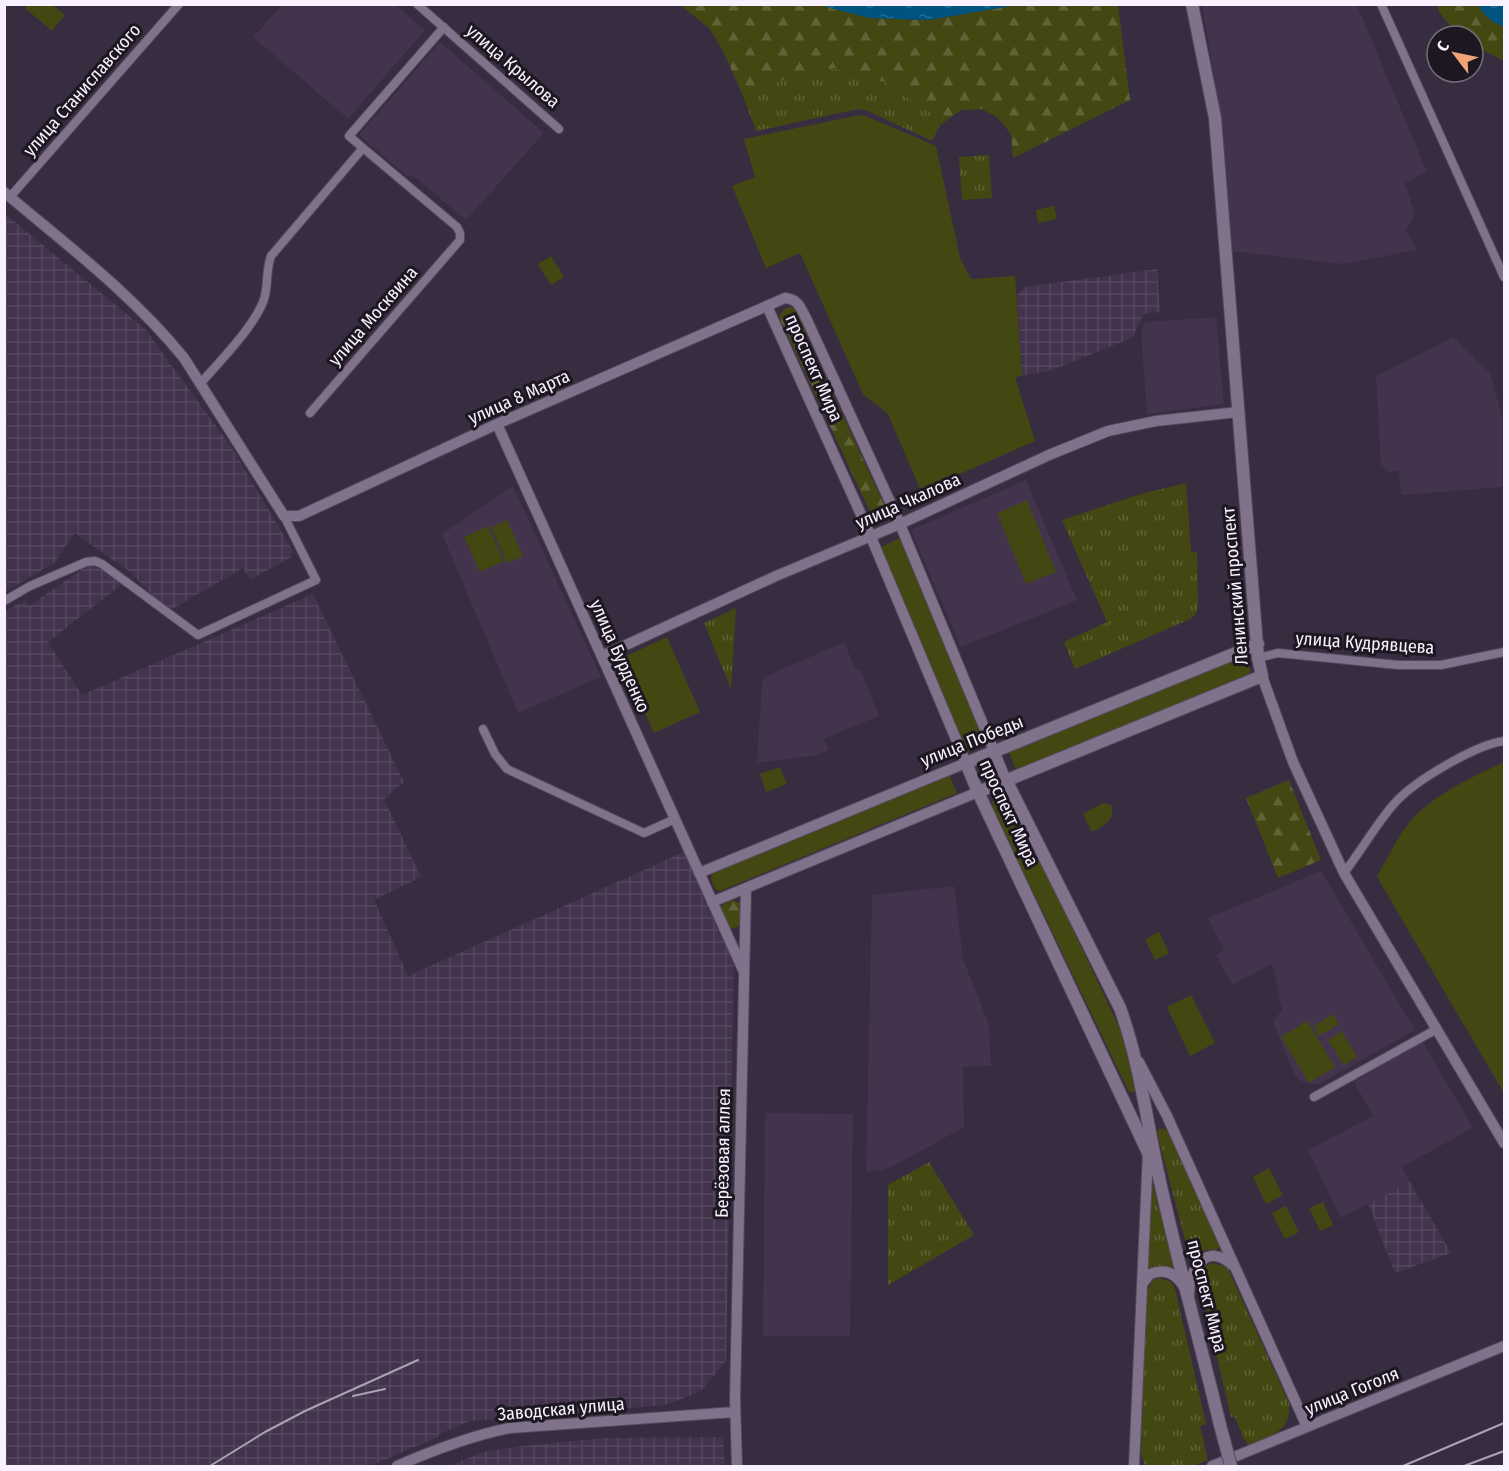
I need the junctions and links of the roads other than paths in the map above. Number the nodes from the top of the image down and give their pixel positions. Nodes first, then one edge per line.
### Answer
1 (179, 4) edge
2 (417, 4) edge
3 (1192, 4) edge
4 (1381, 4) edge
5 (444, 27) junction
6 (559, 129) dead end
7 (363, 147) junction
8 (7, 195) edge
9 (1504, 277) edge
10 (767, 306) junction
11 (200, 384) junction
12 (1238, 412) junction
13 (310, 413) dead end
14 (497, 424) junction
15 (284, 516) junction
16 (900, 524) junction
17 (871, 536) junction
18 (4, 601) edge
19 (1258, 644) junction
20 (1504, 652) edge
21 (602, 657) junction
22 (1258, 658) junction
23 (1262, 676) junction
24 (483, 729) dead end
25 (1504, 741) edge
26 (994, 752) junction
27 (966, 763) junction
28 (1006, 780) junction
29 (978, 792) junction
30 (675, 819) junction
31 (699, 873) junction
32 (1344, 873) junction
33 (746, 888) junction
34 (712, 902) junction
35 (744, 972) junction
36 (1437, 1029) junction
37 (1136, 1057) junction
38 (1314, 1097) dead end
39 (1504, 1143) edge
40 (1148, 1152) junction
41 (1159, 1176) junction
42 (1237, 1273) junction
43 (1143, 1284) junction
44 (1189, 1299) junction
45 (1504, 1346) edge
46 (735, 1412) junction
47 (1307, 1427) junction
48 (397, 1467) edge
49 (737, 1467) edge
50 (1134, 1467) edge
51 (1212, 1467) edge
52 (1231, 1467) edge

1 - 8 street, улица Станиславского
2 - 5 street, улица Крылова
3 - 12 main road, Ленинский проспект
4 - 9 street
5 - 6 street, улица Крылова
5 - 7 street
7 - 11 street
7 - 13 street, улица Москвина
8 - 11 street
10 - 14 street, улица 8 Марта
10 - 16 street, проспект Мира
10 - 17 street, проспект Мира
11 - 15 street
12 - 16 street, улица Чкалова
12 - 19 main road, Ленинский проспект
14 - 15 street, улица 8 Марта
14 - 21 street, улица Бурденко
15 - 18 street
16 - 17 street, улица Чкалова
16 - 26 street, проспект Мира
17 - 21 street, улица Чкалова
17 - 27 street, проспект Мира
19 - 22 main road, Ленинский проспект
19 - 26 main road, улица Победы
20 - 22 street, улица Кудрявцева
21 - 30 street, улица Бурденко
22 - 23 main road, Ленинский проспект
23 - 28 main road
23 - 32 street, Ленинский проспект
24 - 30 street
25 - 32 street
26 - 27 main road, улица Победы
26 - 28 street, проспект Мира
27 - 29 main road, проспект Мира
27 - 31 street, улица Победы
28 - 29 main road
28 - 37 main road, проспект Мира
29 - 33 street
29 - 40 main road, проспект Мира
30 - 31 street, улица Бурденко
31 - 34 street, улица Бурденко
32 - 36 street, Ленинский проспект
33 - 34 street
33 - 35 street
34 - 35 street, Берёзовая аллея
35 - 46 street, Берёзовая аллея
36 - 38 street
36 - 39 street, Ленинский проспект
37 - 41 main road, проспект Мира
37 - 42 street
40 - 41 main road, проспект Мира
40 - 43 street
41 - 44 main road, проспект Мира
42 - 44 street
42 - 47 street
43 - 44 street
43 - 50 street
44 - 52 main road, проспект Мира, bridge
45 - 47 street, улица Гоголя
46 - 48 street, Заводская улица
46 - 49 street
47 - 51 street, улица Гоголя

